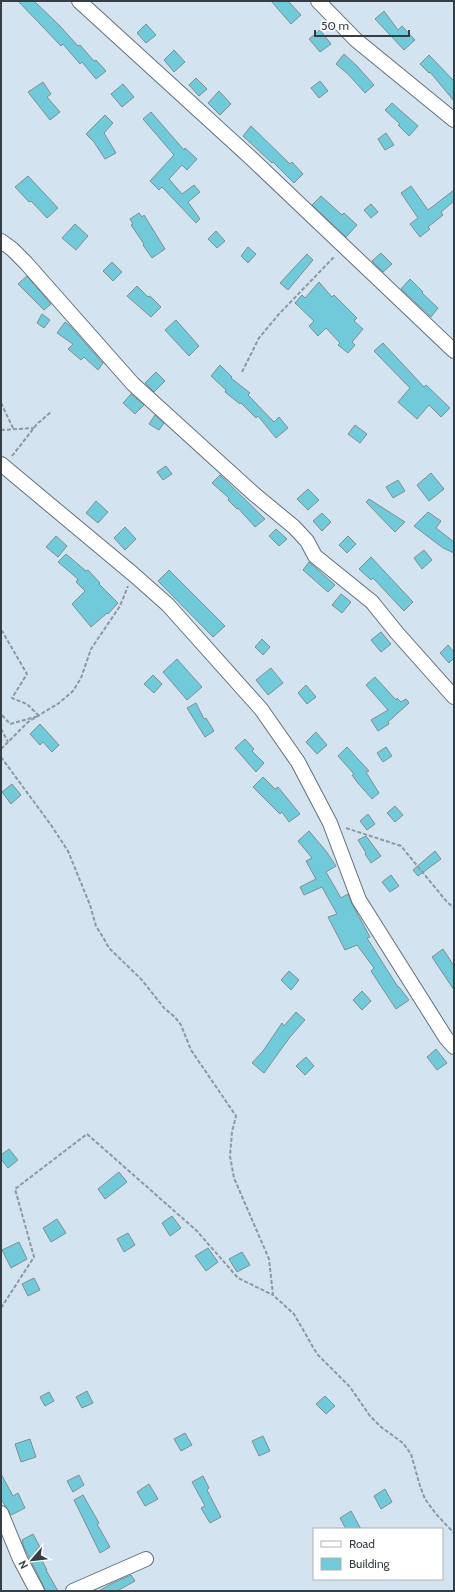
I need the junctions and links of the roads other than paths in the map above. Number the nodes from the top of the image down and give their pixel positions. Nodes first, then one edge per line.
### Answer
1 (79, 1) edge
2 (318, 1) edge
3 (454, 120) edge
4 (1, 241) edge
5 (454, 351) edge
6 (2, 465) edge
7 (454, 697) edge
8 (454, 1047) edge
9 (1, 1513) edge
10 (146, 1559) dead end
11 (37, 1591) edge
12 (73, 1591) edge

1 - 5 street
2 - 3 street
4 - 7 street
6 - 8 street
9 - 11 street
10 - 12 street

